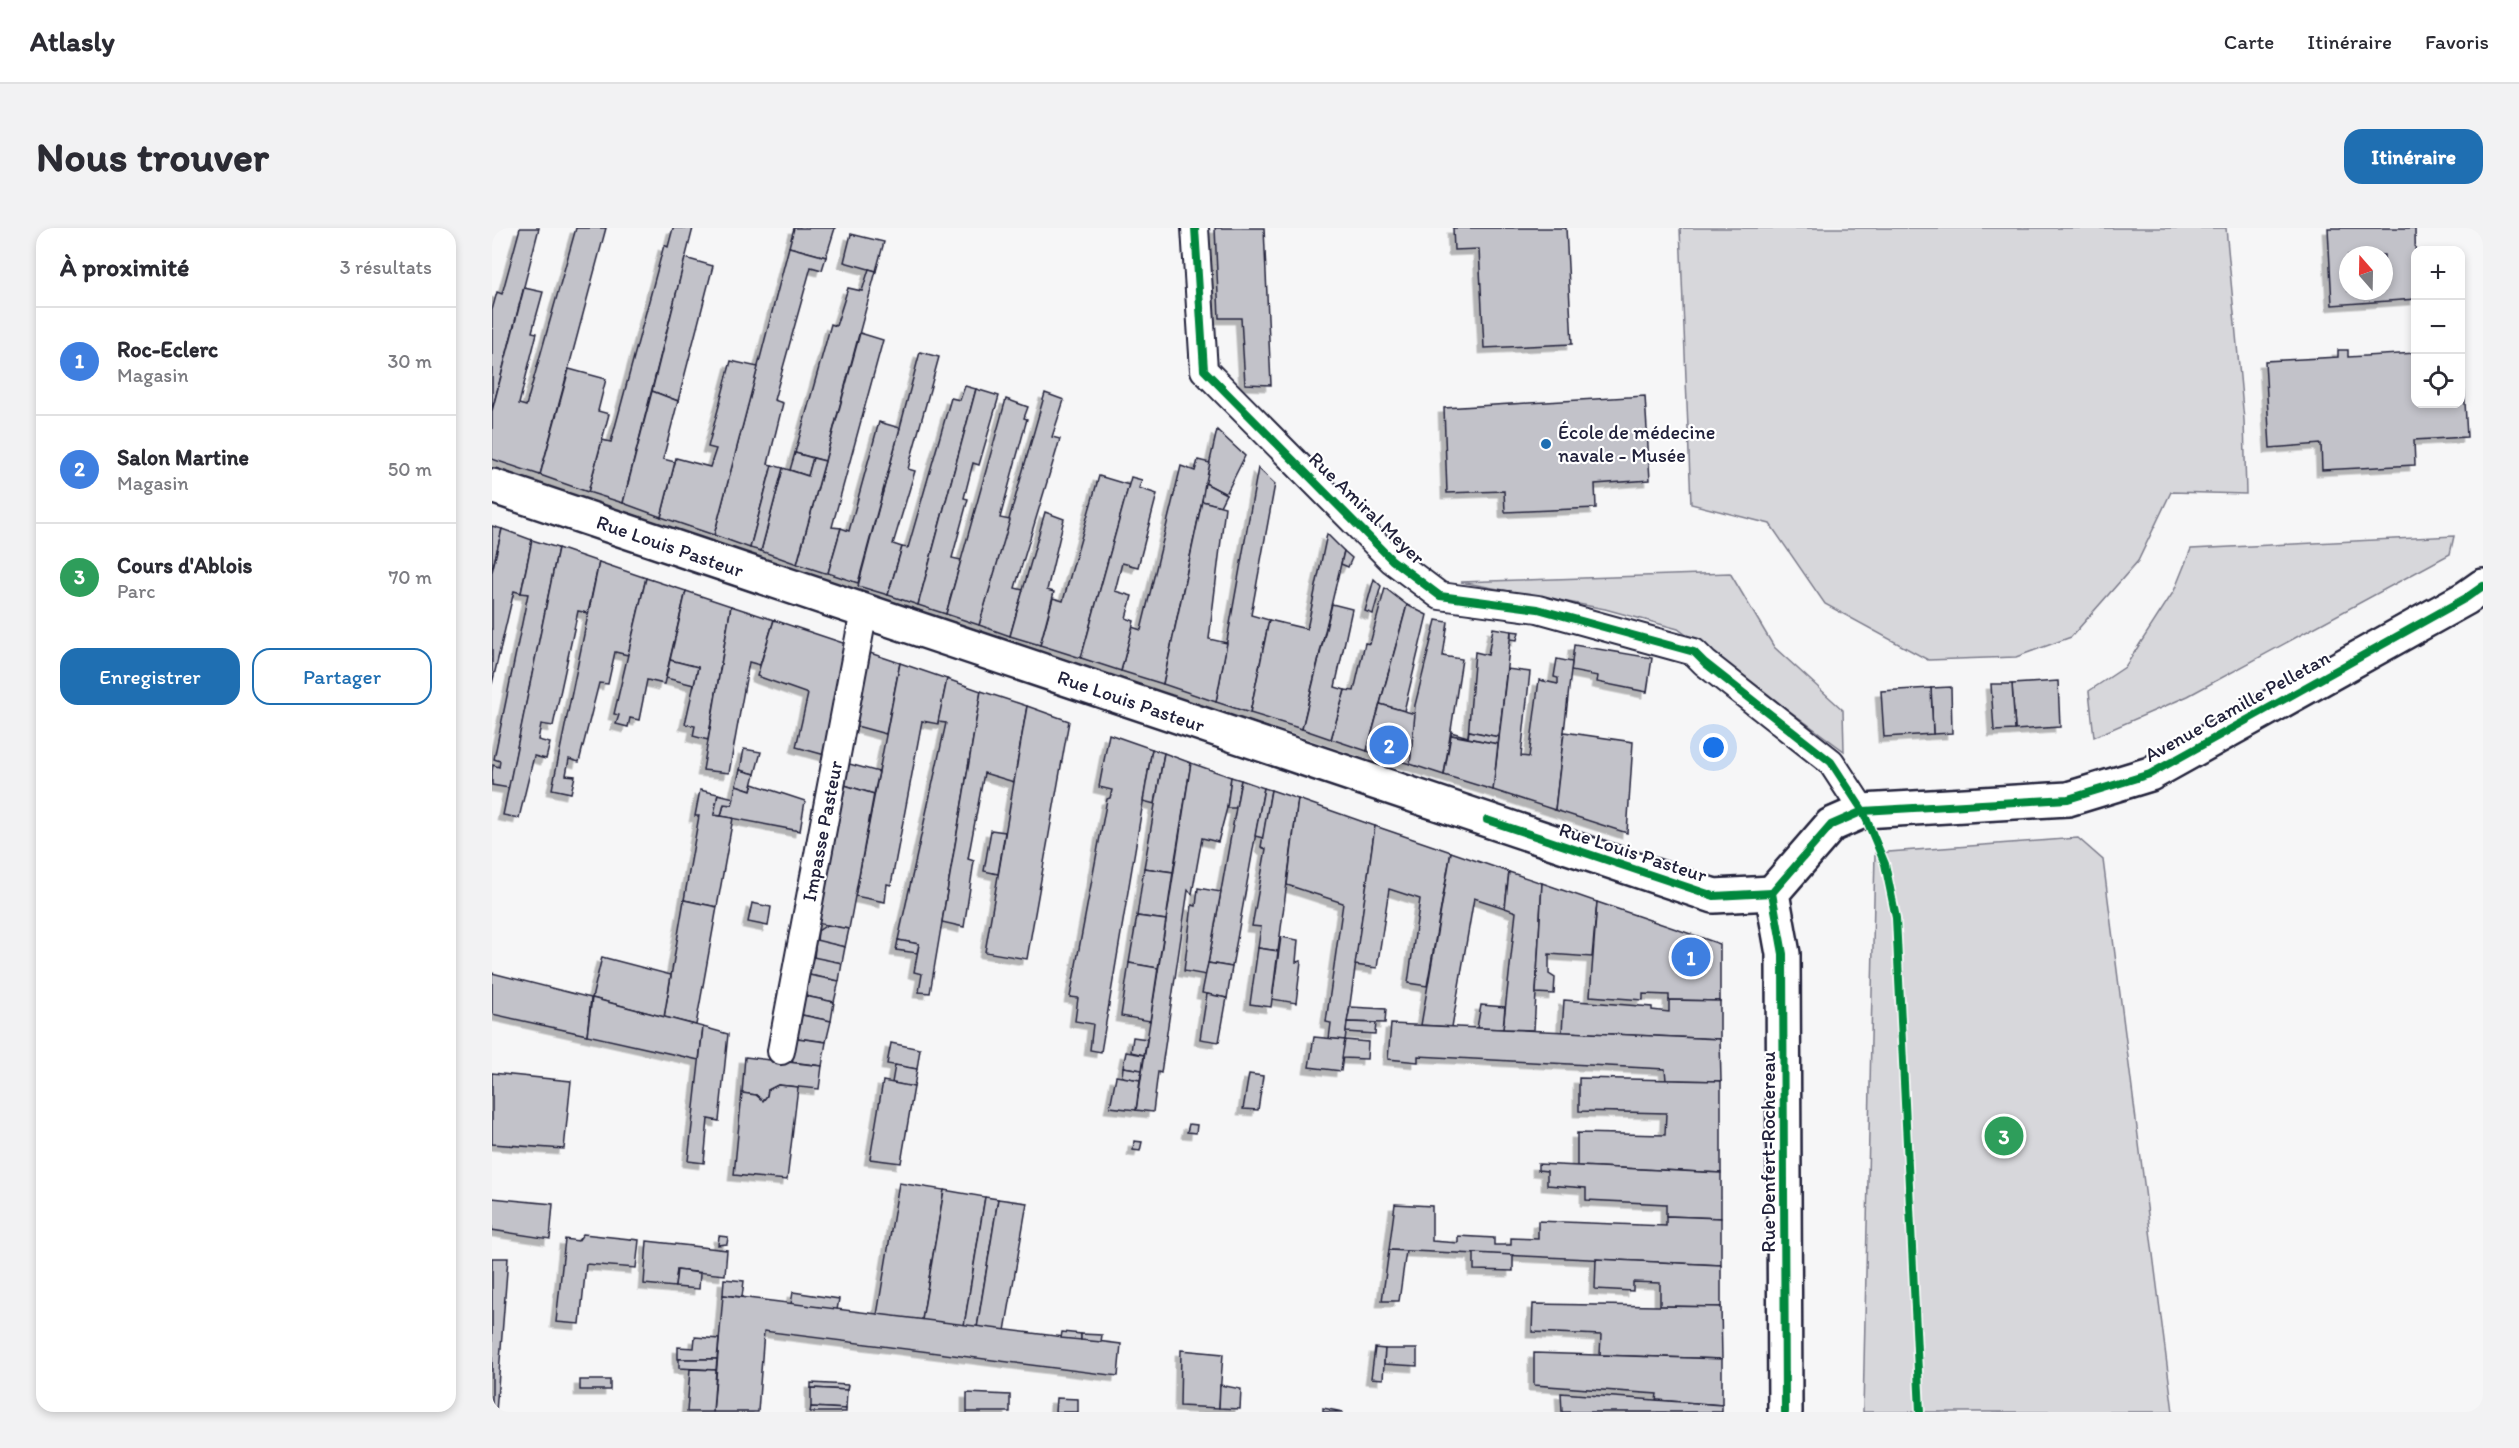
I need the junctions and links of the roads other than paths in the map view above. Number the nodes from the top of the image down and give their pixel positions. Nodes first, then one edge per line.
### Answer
1 (1195, 228) edge
2 (492, 486) edge
3 (2483, 586) edge
4 (864, 611) junction
5 (1863, 811) junction
6 (1772, 893) junction
7 (781, 1051) dead end
8 (1785, 1412) edge

1 - 5 lane, Rue Amiral Meyer
2 - 4 street, Rue Louis Pasteur
3 - 5 street, Avenue Camille Pelletan
4 - 6 street, Rue Louis Pasteur
4 - 7 lane, Impasse Pasteur
5 - 6 street, Avenue Camille Pelletan
6 - 8 street, Rue Denfert-Rochereau

